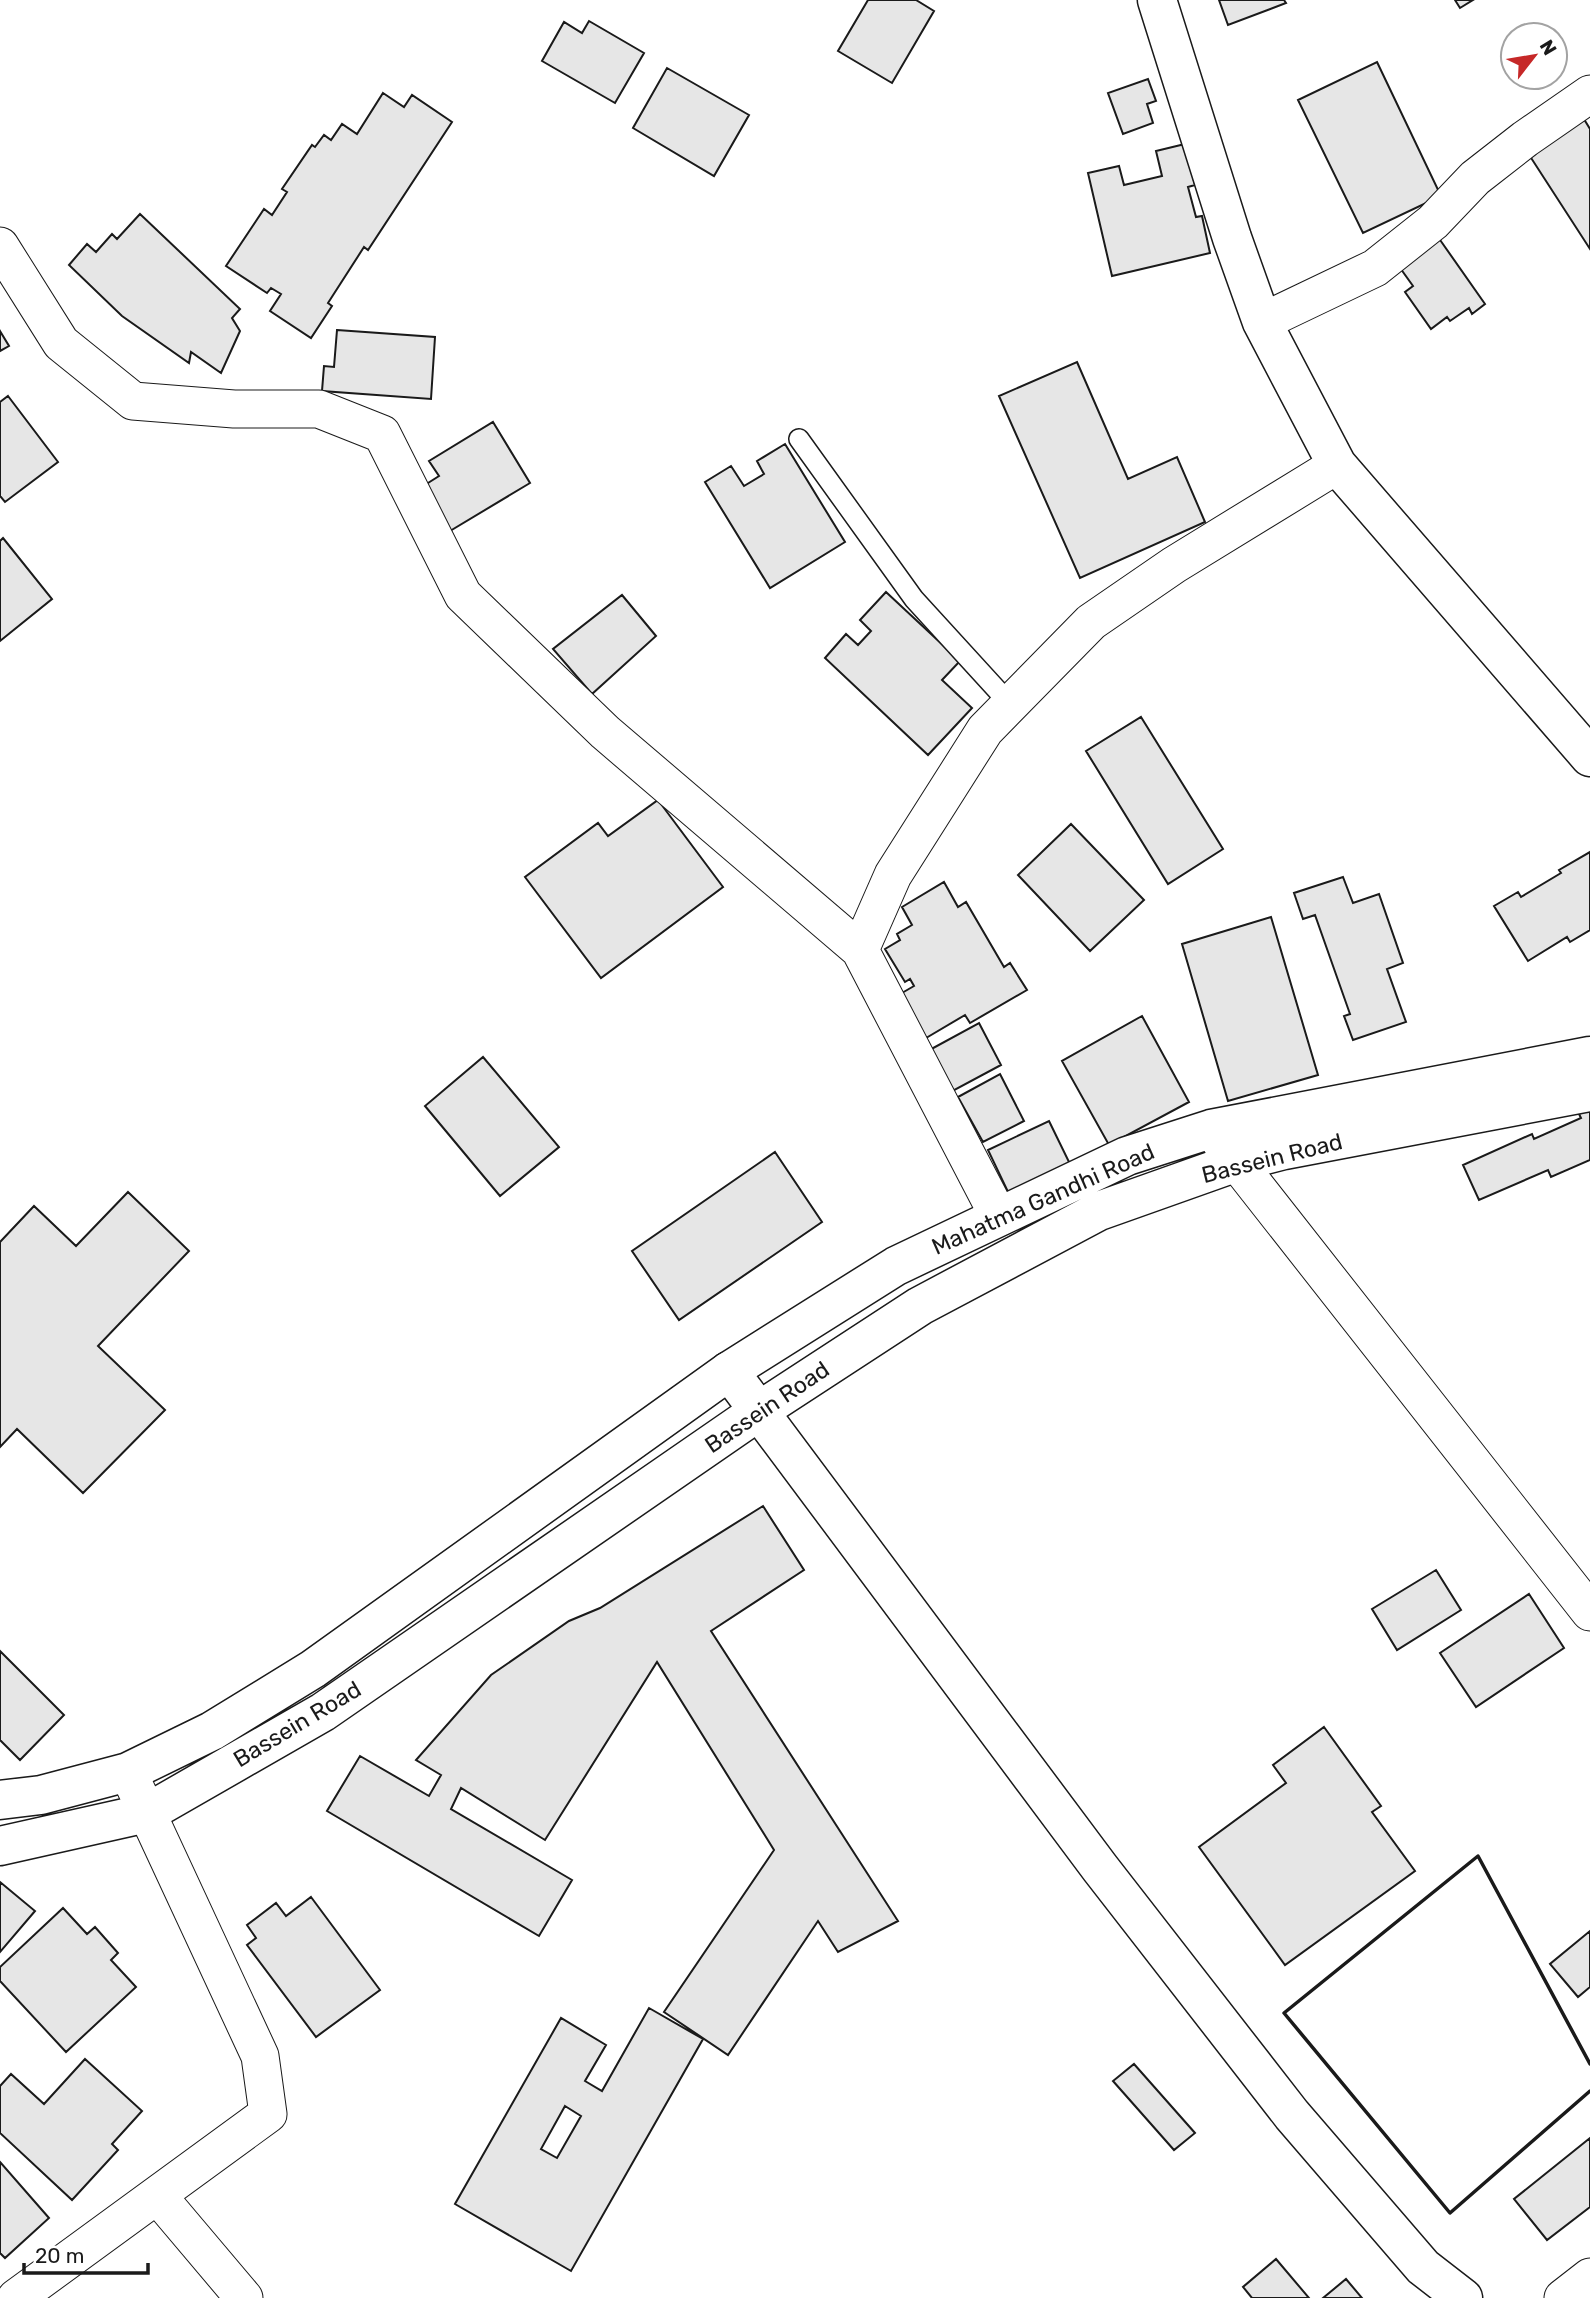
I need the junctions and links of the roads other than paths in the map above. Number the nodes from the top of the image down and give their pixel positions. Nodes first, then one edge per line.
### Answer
1 (1157, 0) edge
2 (1590, 94) edge
3 (0, 246) edge
4 (1262, 322) junction
5 (799, 439) dead end
6 (1337, 465) junction
7 (1010, 704) junction
8 (1590, 757) edge
9 (860, 950) junction
10 (1590, 1056) edge
11 (1590, 1092) edge
12 (1211, 1129) junction
13 (1237, 1162) junction
14 (999, 1217) junction
15 (729, 1371) junction
16 (759, 1411) junction
17 (1590, 1612) edge
18 (128, 1772) junction
19 (0, 1800) edge
20 (147, 1813) junction
21 (0, 1846) edge
22 (157, 2194) junction
23 (1590, 2277) edge
24 (16, 2298) edge
25 (244, 2298) edge
26 (1463, 2298) edge
27 (1563, 2298) edge

1 - 4 main road
2 - 4 street
3 - 9 street
4 - 6 main road
5 - 7 lane
6 - 7 street
6 - 8 main road
7 - 9 street
9 - 14 street
10 - 12 main road, Mahatma Gandhi Road
11 - 13 main road, Bassein Road
12 - 13 street
12 - 14 main road, Mahatma Gandhi Road
13 - 16 main road, Bassein Road
13 - 17 street
14 - 15 main road, Mahatma Gandhi Road
15 - 16 main road
15 - 18 main road, Bassein Road
16 - 20 main road, Bassein Road
16 - 26 main road
18 - 19 main road, Bassein Road
18 - 20 street
20 - 21 main road, Bassein Road
20 - 22 street
22 - 24 street
22 - 25 street
23 - 27 street

